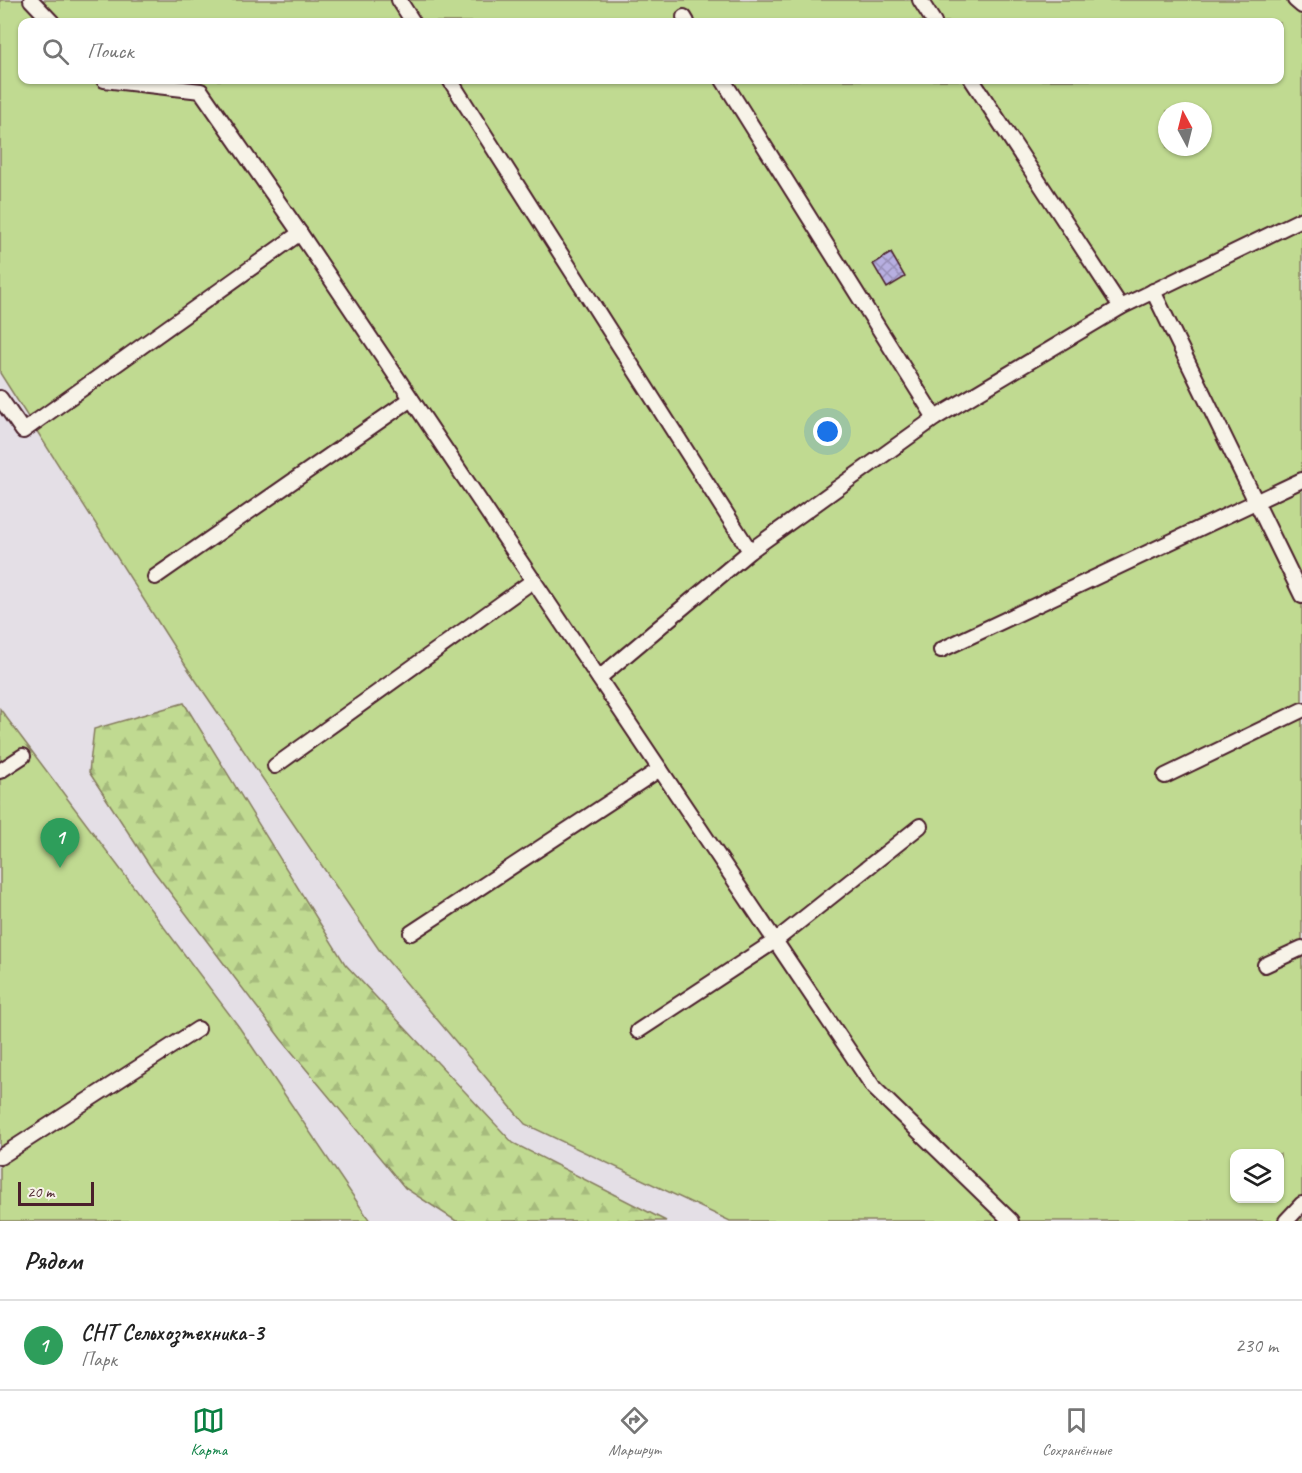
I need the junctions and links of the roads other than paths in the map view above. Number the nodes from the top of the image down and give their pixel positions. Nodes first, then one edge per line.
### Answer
1 (31, 0) edge
2 (399, 0) edge
3 (920, 0) edge
4 (1295, 0) edge
5 (1302, 6) edge
6 (48, 18) edge
7 (410, 18) edge
8 (931, 18) edge
9 (139, 84) edge
10 (453, 84) edge
11 (725, 84) edge
12 (975, 84) edge
13 (1302, 219) edge
14 (300, 233) junction
15 (1154, 291) junction
16 (1121, 307) junction
17 (0, 398) edge
18 (411, 399) junction
19 (934, 418) junction
20 (1302, 480) edge
21 (1257, 503) junction
22 (750, 551) junction
23 (155, 576) dead end
24 (534, 580) junction
25 (1302, 596) edge
26 (941, 650) dead end
27 (599, 678) junction
28 (1302, 710) edge
29 (24, 756) dead end
30 (275, 766) dead end
31 (660, 769) junction
32 (0, 771) edge
33 (1165, 776) dead end
34 (920, 826) dead end
35 (411, 933) dead end
36 (775, 941) junction
37 (1302, 948) edge
38 (1265, 965) dead end
39 (198, 1029) dead end
40 (638, 1031) dead end
41 (0, 1157) edge
42 (1302, 1204) edge
43 (1011, 1221) edge
44 (1286, 1221) edge

1 - 6 lane
2 - 7 lane
3 - 8 lane
4 - 5 lane
9 - 14 lane
10 - 22 lane
11 - 19 lane
12 - 16 lane
13 - 15 lane
14 - 17 lane
14 - 18 lane
15 - 16 lane
15 - 21 lane
16 - 19 lane
18 - 23 lane
18 - 24 lane
19 - 22 lane
20 - 21 lane
21 - 25 lane
21 - 26 lane
22 - 27 lane
24 - 27 lane
24 - 30 lane
27 - 31 lane
28 - 33 lane
29 - 32 lane
31 - 35 lane
31 - 36 lane
34 - 36 lane
36 - 40 lane
36 - 43 lane
37 - 38 lane
39 - 41 lane
42 - 44 lane

